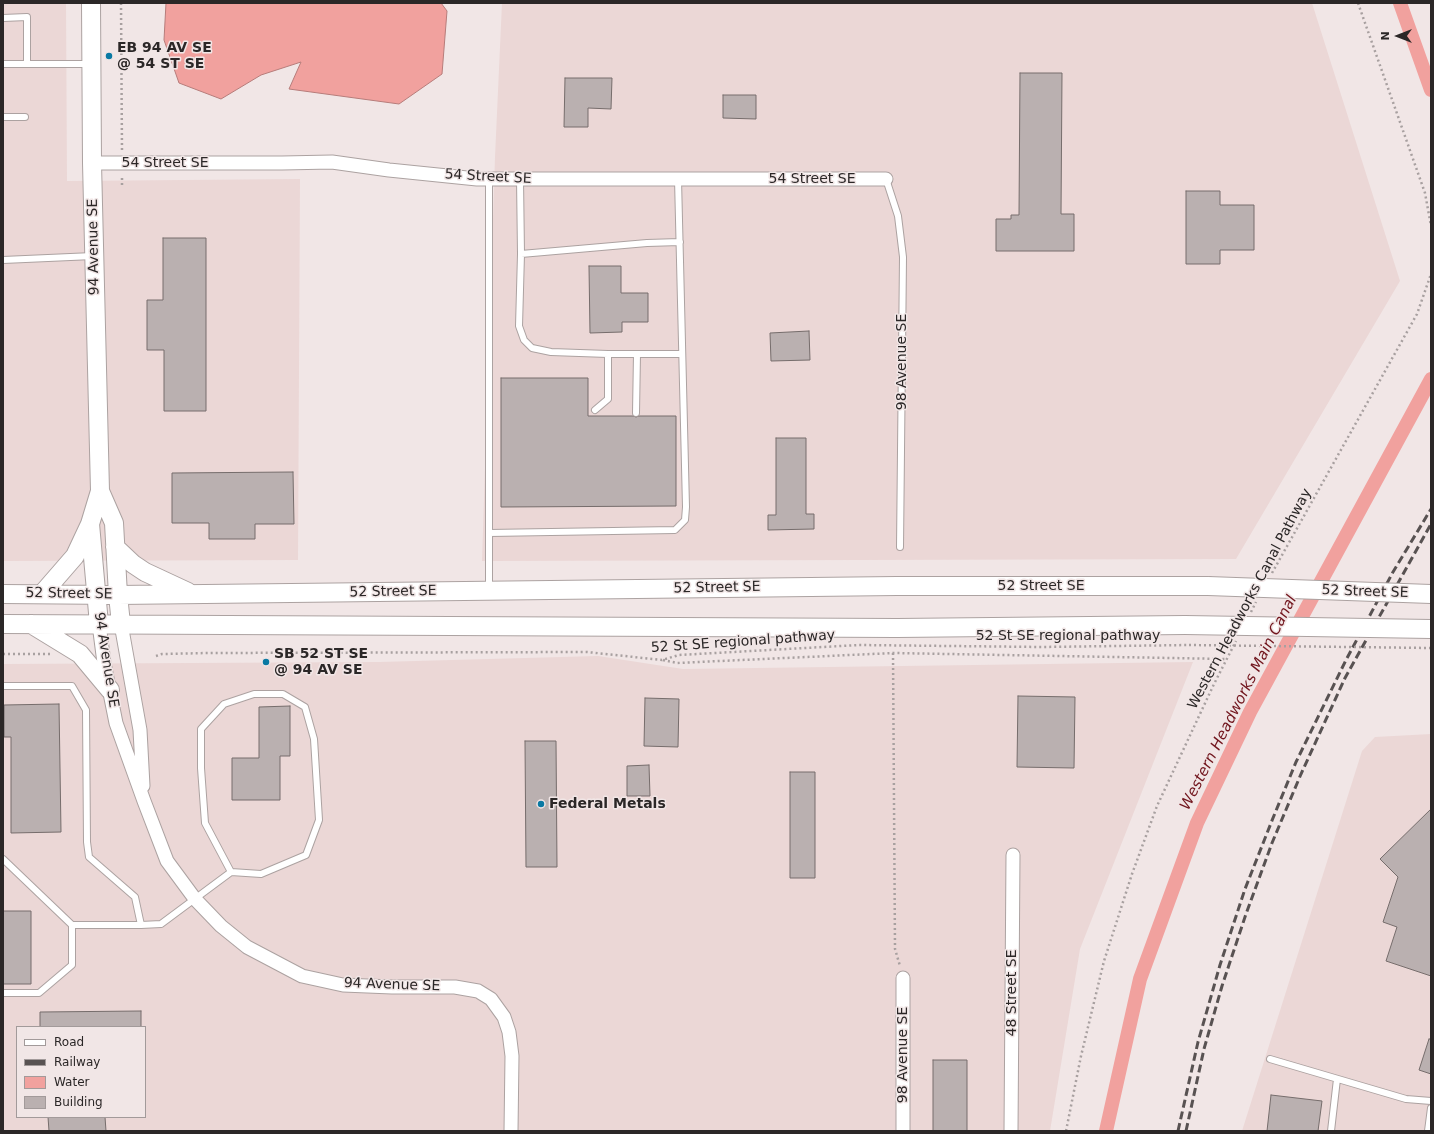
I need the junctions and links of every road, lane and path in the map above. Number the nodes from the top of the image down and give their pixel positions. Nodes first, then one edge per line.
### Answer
1 (91, 3) edge
2 (121, 3) edge
3 (1358, 3) edge
4 (3, 18) edge
5 (3, 64) edge
6 (27, 64) junction
7 (91, 64) junction
8 (3, 117) edge
9 (25, 117) dead end
10 (92, 163) junction
11 (122, 163) junction
12 (490, 179) junction
13 (520, 179) junction
14 (678, 180) junction
15 (886, 180) joint
16 (122, 185) dead end
17 (1431, 226) edge
18 (680, 242) junction
19 (521, 254) junction
20 (94, 256) junction
21 (3, 260) edge
22 (1431, 274) edge
23 (608, 354) junction
24 (637, 354) junction
25 (682, 354) junction
26 (595, 410) dead end
27 (636, 413) dead end
28 (100, 491) junction
29 (90, 524) junction
30 (489, 533) junction
31 (115, 547) junction
32 (900, 547) dead end
33 (1271, 575) dead end
34 (489, 591) junction
35 (3, 594) edge
36 (42, 594) junction
37 (193, 594) junction
38 (1431, 594) edge
39 (118, 595) junction
40 (96, 596) junction
41 (1258, 600) dead end
42 (1247, 619) dead end
43 (3, 624) edge
44 (31, 624) junction
45 (99, 624) junction
46 (121, 624) junction
47 (1431, 629) edge
48 (1237, 639) dead end
49 (1430, 648) edge
50 (893, 653) junction
51 (3, 654) edge
52 (53, 655) dead end
53 (156, 656) dead end
54 (1226, 659) junction
55 (662, 660) junction
56 (3, 686) edge
57 (110, 690) junction
58 (144, 801) junction
59 (1013, 855) dead end
60 (3, 859) edge
61 (231, 872) junction
62 (195, 899) junction
63 (72, 924) junction
64 (141, 925) junction
65 (903, 978) joint
66 (3, 994) edge
67 (1270, 1059) dead end
68 (1338, 1078) junction
69 (1431, 1101) edge
70 (1431, 1108) edge
71 (511, 1131) edge
72 (903, 1131) edge
73 (1010, 1131) edge
74 (1066, 1131) edge
75 (1331, 1131) edge
76 (1428, 1131) edge

1 - 7 main road, 94 Avenue SE
2 - 11 path
3 - 17 path
4 - 6 lane
5 - 6 lane
6 - 7 lane
7 - 10 main road, 94 Avenue SE
8 - 9 lane
10 - 11 street, 54 Street SE
10 - 20 main road, 94 Avenue SE
11 - 12 street, 54 Street SE
11 - 16 path
12 - 13 street, 54 Street SE
12 - 30 lane
13 - 14 street, 54 Street SE
13 - 19 lane
14 - 15 street, 54 Street SE
14 - 18 lane
15 - 32 lane, 98 Avenue SE
18 - 19 lane
18 - 25 lane
19 - 23 lane
20 - 21 lane
20 - 28 main road, 94 Avenue SE
22 - 33 path, Western Headworks Canal Pathway
23 - 24 lane
23 - 26 lane
24 - 25 lane
24 - 27 lane
25 - 30 lane
28 - 29 main road, 94 Avenue SE
28 - 31 main road, 94 Avenue SE
29 - 36 main road
29 - 40 main road, 94 Avenue SE
30 - 34 lane
31 - 37 main road
31 - 39 main road, 94 Avenue SE
34 - 37 main road, 52 Street SE
34 - 38 main road, 52 Street SE, bridge
35 - 36 main road, 52 Street SE
36 - 40 main road, 52 Street SE
37 - 39 main road, 52 Street SE
39 - 40 main road, 52 Street SE
39 - 46 main road, 94 Avenue SE
40 - 45 main road, 94 Avenue SE
41 - 42 path, Western Headworks Canal Pathway
43 - 44 main road
44 - 45 main road
44 - 57 main road
45 - 46 main road
45 - 57 street, 94 Avenue SE
46 - 47 main road, bridge
46 - 58 street, 94 Avenue SE
48 - 54 path, Western Headworks Canal Pathway
49 - 55 path, 52 St SE regional pathway, bridge
50 - 54 path
50 - 55 path
50 - 65 path
51 - 52 path
53 - 55 path, 52 St SE regional pathway
54 - 74 path, Western Headworks Canal Pathway
56 - 64 lane
57 - 58 street, 94 Avenue SE
58 - 62 street, 94 Avenue SE
59 - 73 street, 48 Street SE
60 - 63 lane
61 - 61 lane
61 - 62 lane
62 - 64 lane
62 - 71 street, 94 Avenue SE
63 - 64 lane
63 - 66 lane
65 - 72 street, 98 Avenue SE
67 - 68 lane
68 - 69 lane
68 - 75 lane
70 - 76 lane

